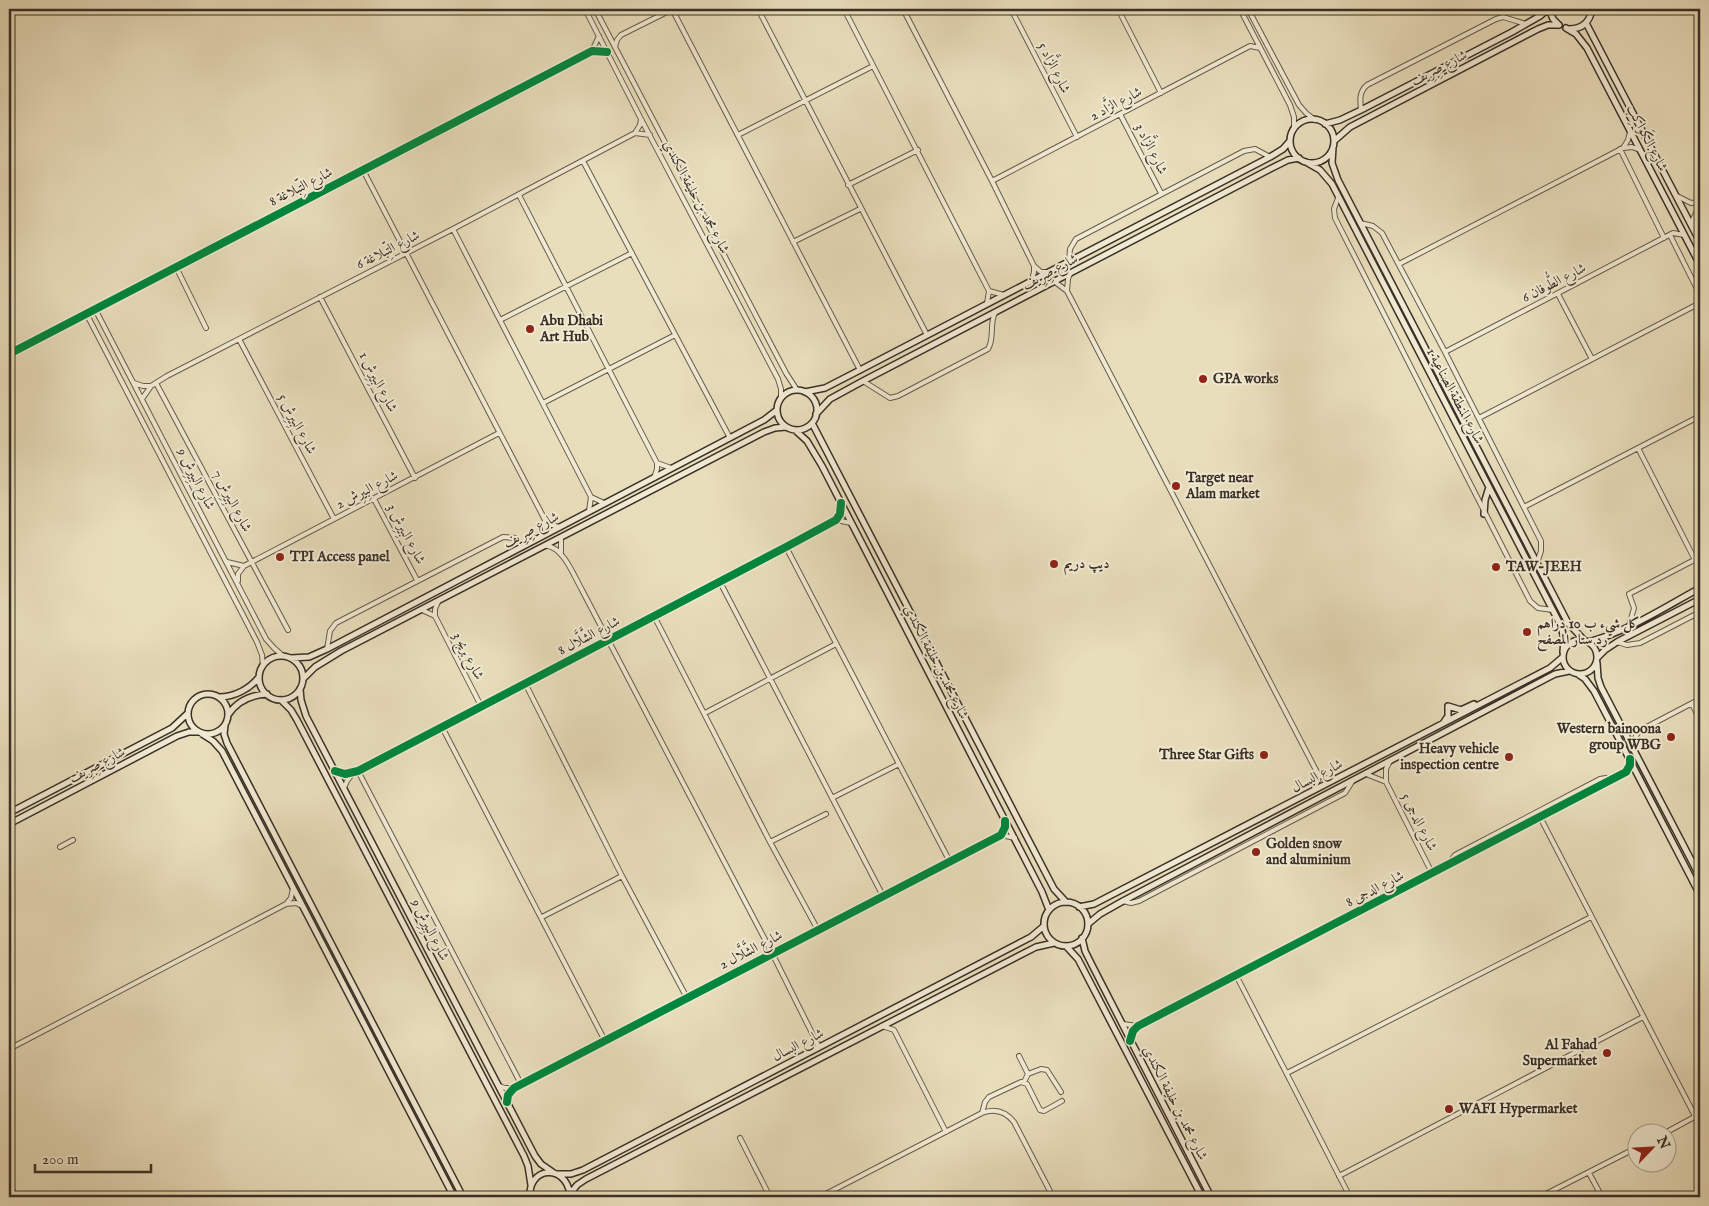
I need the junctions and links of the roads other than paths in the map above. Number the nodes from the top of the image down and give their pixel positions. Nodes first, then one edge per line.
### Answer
1 (585, 9) edge
2 (595, 9) edge
3 (673, 9) edge
4 (758, 9) edge
5 (844, 9) edge
6 (904, 9) edge
7 (1011, 9) edge
8 (1118, 9) edge
9 (1240, 9) edge
10 (1248, 9) edge
11 (1549, 9) edge
12 (1593, 9) edge
13 (1586, 23) junction
14 (1526, 24) junction
15 (1559, 25) junction
16 (1566, 28) junction
17 (608, 32) junction
18 (1252, 33) junction
19 (621, 35) junction
20 (598, 36) junction
21 (1250, 46) junction
22 (616, 48) junction
23 (1260, 48) junction
24 (592, 51) junction
25 (607, 52) junction
26 (873, 66) junction
27 (1161, 93) junction
28 (805, 101) junction
29 (1361, 110) junction
30 (1120, 114) junction
31 (641, 119) junction
32 (1315, 120) junction
33 (1325, 124) junction
34 (1294, 129) junction
35 (1630, 131) junction
36 (635, 133) junction
37 (738, 134) junction
38 (650, 135) junction
39 (1078, 137) junction
40 (1290, 141) junction
41 (1334, 141) junction
42 (1333, 147) junction
43 (1621, 148) junction
44 (918, 150) junction
45 (1640, 150) junction
46 (1270, 157) junction
47 (1299, 158) junction
48 (583, 161) junction
49 (1306, 162) junction
50 (364, 170) junction
51 (992, 181) junction
52 (848, 185) junction
53 (1161, 193) junction
54 (519, 195) junction
55 (1677, 196) junction
56 (1338, 198) junction
57 (1700, 202) edge
58 (1700, 206) edge
59 (860, 209) junction
60 (1360, 223) junction
61 (1678, 223) junction
62 (1692, 227) junction
63 (453, 229) junction
64 (1671, 234) junction
65 (1684, 236) junction
66 (1664, 238) junction
67 (793, 242) junction
68 (1700, 242) edge
69 (406, 253) junction
70 (632, 253) junction
71 (1069, 261) junction
72 (1399, 264) junction
73 (1700, 265) edge
74 (1034, 266) junction
75 (176, 267) junction
76 (1048, 272) junction
77 (1070, 274) junction
78 (1032, 281) junction
79 (1055, 282) junction
80 (566, 286) junction
81 (989, 291) junction
82 (1067, 291) junction
83 (1558, 294) junction
84 (1004, 295) junction
85 (1700, 295) edge
86 (320, 297) junction
87 (1700, 303) edge
88 (986, 304) junction
89 (95, 309) junction
90 (86, 313) junction
91 (995, 313) junction
92 (500, 320) junction
93 (206, 328) dead end
94 (675, 335) junction
95 (927, 335) junction
96 (240, 339) junction
97 (1445, 352) junction
98 (9, 354) edge
99 (1592, 359) junction
100 (610, 370) junction
101 (860, 370) junction
102 (863, 381) junction
103 (133, 382) junction
104 (156, 383) junction
105 (150, 386) junction
106 (797, 390) junction
107 (805, 392) junction
108 (781, 398) junction
109 (142, 399) junction
110 (543, 403) junction
111 (777, 410) junction
112 (816, 414) junction
113 (1700, 416) edge
114 (1480, 418) junction
115 (812, 423) junction
116 (786, 427) junction
117 (795, 430) junction
118 (499, 433) junction
119 (730, 438) junction
120 (1638, 448) junction
121 (657, 463) junction
122 (672, 468) junction
123 (415, 478) junction
124 (654, 478) junction
125 (1489, 487) junction
126 (591, 497) junction
127 (374, 499) junction
128 (605, 503) junction
129 (841, 503) junction
130 (1524, 507) junction
131 (589, 512) junction
132 (1484, 514) junction
133 (334, 520) junction
134 (545, 520) junction
135 (836, 520) junction
136 (852, 524) junction
137 (560, 527) junction
138 (545, 535) junction
139 (562, 538) junction
140 (524, 546) junction
141 (547, 546) junction
142 (786, 547) junction
143 (561, 553) junction
144 (1700, 557) edge
145 (1695, 560) junction
146 (226, 562) junction
147 (252, 562) junction
148 (1537, 563) junction
149 (244, 566) junction
150 (417, 580) junction
151 (720, 582) junction
152 (238, 585) junction
153 (1700, 588) edge
154 (1700, 599) edge
155 (438, 602) junction
156 (422, 610) junction
157 (1553, 610) junction
158 (1700, 612) edge
159 (435, 616) junction
160 (654, 616) junction
161 (1629, 626) junction
162 (288, 630) dead end
163 (608, 640) junction
164 (1586, 641) junction
165 (1617, 642) junction
166 (836, 644) junction
167 (327, 649) junction
168 (1563, 655) junction
169 (283, 656) junction
170 (291, 658) junction
171 (1597, 660) junction
172 (263, 666) junction
173 (1569, 671) junction
174 (1579, 675) junction
175 (260, 677) junction
176 (303, 679) junction
177 (770, 679) junction
178 (526, 683) junction
179 (300, 689) junction
180 (267, 694) junction
181 (218, 697) junction
182 (1700, 699) edge
183 (281, 700) junction
184 (1482, 703) junction
185 (1692, 704) junction
186 (481, 706) junction
187 (187, 714) junction
188 (705, 714) junction
189 (228, 715) junction
190 (1700, 720) edge
191 (225, 725) junction
192 (1440, 725) junction
193 (442, 726) junction
194 (1623, 729) junction
195 (1638, 731) junction
196 (199, 733) junction
197 (1631, 745) junction
198 (1630, 759) junction
199 (1390, 761) junction
200 (899, 764) junction
201 (335, 770) junction
202 (356, 771) junction
203 (1626, 772) junction
204 (1318, 774) junction
205 (1366, 774) junction
206 (1639, 776) junction
207 (1336, 779) junction
208 (1610, 780) junction
209 (1386, 782) junction
210 (344, 788) junction
211 (1314, 791) junction
212 (832, 798) junction
213 (9, 813) edge
214 (826, 814) dead end
215 (1540, 817) junction
216 (1006, 820) junction
217 (9, 824) edge
218 (1000, 834) junction
219 (1014, 838) junction
220 (73, 840) dead end
221 (770, 842) junction
222 (60, 847) dead end
223 (950, 862) junction
224 (1448, 864) junction
225 (1432, 873) junction
226 (622, 876) junction
227 (1700, 877) edge
228 (292, 888) junction
229 (1700, 895) edge
230 (883, 896) junction
231 (1066, 902) junction
232 (286, 904) junction
233 (302, 906) junction
234 (1079, 907) junction
235 (1049, 910) junction
236 (542, 917) junction
237 (1590, 917) junction
238 (1088, 924) junction
239 (1044, 926) junction
240 (818, 930) junction
241 (1082, 938) junction
242 (1054, 943) junction
243 (1066, 946) junction
244 (772, 953) junction
245 (1236, 975) junction
246 (687, 998) junction
247 (1643, 1017) junction
248 (897, 1019) junction
249 (1122, 1024) junction
250 (882, 1026) junction
251 (1138, 1026) junction
252 (894, 1030) junction
253 (605, 1041) junction
254 (1130, 1041) junction
255 (819, 1047) junction
256 (9, 1049) edge
257 (1019, 1056) dead end
258 (1287, 1073) junction
259 (1028, 1074) junction
260 (1024, 1082) junction
261 (521, 1084) junction
262 (498, 1085) junction
263 (514, 1088) junction
264 (1061, 1092) dead end
265 (1062, 1101) dead end
266 (507, 1102) junction
267 (985, 1102) junction
268 (992, 1110) junction
269 (982, 1113) junction
270 (1700, 1114) edge
271 (1695, 1116) junction
272 (1676, 1127) edge
273 (946, 1132) junction
274 (740, 1138) dead end
275 (1626, 1153) edge
276 (1589, 1173) junction
277 (556, 1174) junction
278 (1339, 1176) junction
279 (9, 1183) edge
280 (531, 1185) junction
281 (569, 1196) edge
282 (16, 1197) edge
283 (454, 1197) edge
284 (463, 1197) edge
285 (530, 1197) edge
286 (770, 1197) edge
287 (820, 1197) edge
288 (1053, 1197) edge
289 (1202, 1197) edge
290 (1211, 1197) edge
291 (1350, 1197) edge
292 (1540, 1197) edge
293 (1602, 1197) edge

1 - 20 street, شارع محمد بن خليفة الكندي
2 - 17 street, شارع محمد بن خليفة الكندي
3 - 19 street
3 - 37 street
4 - 28 street
5 - 26 street
6 - 51 street
7 - 39 street, شارع الزَّاد 5
8 - 27 street
9 - 18 street
10 - 32 street
11 - 14 street, شارع صِرِيف
11 - 15 street
12 - 13 street
13 - 16 street
13 - 55 street, شارع الكَواكِب
14 - 29 street, شارع صِرِيف
14 - 29 street
15 - 16 street, شارع الكَواكِب
15 - 41 street, شارع صِرِيف
16 - 35 street, شارع الكَواكِب
17 - 19 street
17 - 22 street, شارع محمد بن خليفة الكندي
18 - 21 street
18 - 23 street
19 - 22 street
20 - 24 street
20 - 25 street, شارع محمد بن خليفة الكندي
21 - 23 street
21 - 27 street, شارع الزَّاد 2
22 - 106 street, شارع محمد بن خليفة الكندي
23 - 34 street
24 - 25 street
24 - 50 street, شارع التِّبلاغة 8
25 - 31 street, شارع محمد بن خليفة الكندي
26 - 28 street
26 - 44 street
27 - 30 street, شارع الزَّاد 2
28 - 37 street
28 - 52 street
29 - 33 street, شارع صِرِيف
30 - 39 street, شارع الزَّاد 2
30 - 53 street, شارع الزَّاد 3
31 - 36 street
31 - 38 street, شارع محمد بن خليفة الكندي
32 - 33 street
32 - 34 street
33 - 41 street
34 - 40 street
35 - 43 street
35 - 45 street, شارع الكَواكِب
36 - 38 street
36 - 48 street, شارع التِّبلاغة 6
37 - 67 street
38 - 108 street, شارع محمد بن خليفة الكندي
39 - 51 street, شارع الزَّاد 2
40 - 46 street, شارع صِرِيف
40 - 47 street
41 - 42 street
42 - 49 street
42 - 60 street, شارع المنطقة الصناعية 1
43 - 45 street
43 - 66 street
43 - 72 street
44 - 52 street
44 - 81 street
45 - 61 street, شارع الكَواكِب
46 - 53 street
46 - 71 street, شارع صِرِيف
47 - 49 street
47 - 77 street, شارع صِرِيف
48 - 54 street, شارع التِّبلاغة 6
48 - 70 street
49 - 56 street, شارع المنطقة الصناعية 1
50 - 69 street
50 - 75 street, شارع التِّبلاغة 8
51 - 74 street
52 - 59 street
53 - 71 street
54 - 63 street, شارع التِّبلاغة 6
54 - 80 street
55 - 57 street
55 - 62 street, شارع الكَواكِب
56 - 125 street, شارع المنطقة الصناعية 1
56 - 132 street
58 - 62 street
59 - 67 street
59 - 95 street
60 - 72 street
60 - 148 street, شارع المنطقة الصناعية 1
61 - 64 street
61 - 65 street, شارع الكَواكِب
62 - 68 street, شارع الكَواكِب
63 - 69 street, شارع التِّبلاغة 6
63 - 92 street
64 - 65 street
64 - 66 street, شارع الطُّوفان 6
64 - 85 street
65 - 73 street, شارع الكَواكِب
66 - 83 street, شارع الطُّوفان 6
67 - 101 street
69 - 86 street, شارع التِّبلاغة 6
69 - 118 street
70 - 80 street
70 - 94 street
71 - 76 street, شارع صِرِيف
72 - 97 street
74 - 76 street
74 - 78 street
75 - 89 street, شارع التِّبلاغة 8
75 - 93 street
76 - 78 street, شارع صِرِيف
77 - 79 street, شارع صِرِيف
77 - 82 street
78 - 84 street, شارع صِرِيف
79 - 82 street
79 - 91 street, شارع صِرِيف
80 - 92 street
80 - 100 street
81 - 84 street
81 - 88 street
82 - 204 street
83 - 97 street, شارع الطُّوفان 6
83 - 99 street
84 - 88 street, شارع صِرِيف
86 - 96 street, شارع التِّبلاغة 6
86 - 123 street, شارع البِيرِش 1
87 - 99 street
88 - 95 street, شارع صِرِيف
89 - 90 street, شارع التِّبلاغة 8
89 - 103 street, شارع البِيرِش 9
90 - 98 street, شارع التِّبلاغة 8
90 - 172 street, شارع البِيرِش 9
91 - 102 street, شارع صِرِيف
91 - 102 street
92 - 110 street
94 - 100 street
94 - 119 street
95 - 101 street, شارع صِرِيف
96 - 104 street, شارع التِّبلاغة 6
96 - 133 street, شارع البِيرِش 5
97 - 114 street
99 - 114 street
100 - 110 street
100 - 121 street
101 - 107 street, شارع صِرِيف
102 - 112 street, شارع صِرِيف
103 - 105 street
103 - 109 street, شارع البِيرِش 9
104 - 105 street, شارع التِّبلاغة 6
104 - 147 street, شارع البِيرِش 7
105 - 109 street
106 - 107 street
106 - 108 street
107 - 112 street
108 - 111 street
109 - 146 street, شارع البِيرِش 9
110 - 126 street
111 - 116 street
111 - 119 street, شارع صِرِيف
112 - 115 street
113 - 120 street
114 - 130 street
115 - 117 street
115 - 231 street, شارع محمد بن خليفة الكندي
116 - 117 street
116 - 139 street, شارع صِرِيف
117 - 129 street, شارع محمد بن خليفة الكندي
118 - 123 street, شارع البِيرِش 2
118 - 134 street
119 - 122 street, شارع صِرِيف
120 - 130 street
120 - 145 street
121 - 122 street
121 - 124 street
122 - 124 street, شارع صِرِيف
123 - 127 street, شارع البِيرِش 2
124 - 128 street, شارع صِرِيف
125 - 132 street
125 - 157 street, شارع المنطقة الصناعية 1
126 - 128 street
126 - 131 street
127 - 133 street, شارع البِيرِش 2
127 - 150 street, شارع البِيرِش 3
128 - 131 street, شارع صِرِيف
129 - 135 street
129 - 136 street, شارع محمد بن خليفة الكندي
130 - 148 street
131 - 137 street, شارع صِرِيف
132 - 157 street
133 - 147 street, شارع البِيرِش 2
134 - 137 street
134 - 138 street
135 - 136 street
135 - 142 street, شارع الشَّلَّال 8
136 - 216 street, شارع محمد بن خليفة الكندي
137 - 138 street, شارع صِرِيف
138 - 140 street, شارع صِرِيف
139 - 141 street, شارع صِرِيف
139 - 143 street
140 - 150 street
140 - 167 street, شارع صِرِيف
141 - 143 street
141 - 155 street, شارع صِرِيف
142 - 151 street, شارع الشَّلَّال 8
142 - 166 street
143 - 163 street
144 - 145 street
145 - 161 street
146 - 149 street
146 - 152 street, شارع البِيرِش 9
147 - 149 street, شارع البِيرِش 2
147 - 162 street, شارع البِيرِش 7
148 - 164 street, شارع المنطقة الصناعية 1
149 - 152 street
150 - 167 street
151 - 160 street, شارع الشَّلَّال 8
151 - 177 street
152 - 169 street, شارع البِيرِش 9
153 - 161 street
154 - 165 street
155 - 156 street, شارع صِرِيف
155 - 159 street
156 - 159 street
156 - 176 street, شارع صِرِيف
157 - 168 street, شارع المنطقة الصناعية 1
158 - 165 street
159 - 186 street, شارع بريج 3
160 - 163 street, شارع الشَّلَّال 8
160 - 188 street
161 - 164 street
163 - 178 street, شارع الشَّلَّال 8
163 - 244 street
164 - 168 street
164 - 171 street
165 - 171 street
166 - 177 street
166 - 200 street
167 - 170 street, شارع صِرِيف
168 - 173 street
168 - 184 street, شارع البسال
169 - 170 street
169 - 172 street
170 - 176 street
171 - 174 street
171 - 194 street
172 - 175 street
173 - 174 street
173 - 199 street, شارع البسال
174 - 198 street
175 - 180 street
175 - 181 street
176 - 179 street
177 - 188 street
177 - 212 street
178 - 186 street, شارع الشَّلَّال 8
178 - 226 street
179 - 183 street
179 - 201 street, شارع البِيرِش 9
180 - 183 street
180 - 189 street
181 - 187 street
181 - 189 street
182 - 185 street
183 - 280 street, شارع البِيرِش 9
184 - 192 street, شارع البسال
184 - 192 street
185 - 190 street
185 - 195 street
186 - 193 street, شارع الشَّلَّال 8
187 - 196 street
187 - 213 street, شارع صِرِيف
188 - 221 street
189 - 191 street
191 - 196 street
191 - 284 street
192 - 207 street, شارع البسال
193 - 202 street, شارع الشَّلَّال 8
193 - 236 street
194 - 195 street
194 - 197 street
195 - 197 street
196 - 217 street, شارع صِرِيف
196 - 228 street
197 - 227 street
198 - 203 street
198 - 206 street
199 - 205 street, شارع البسال
199 - 209 street, شارع الدجى 5
200 - 212 street
200 - 223 street
201 - 202 street
201 - 210 street, شارع البِيرِش 9
202 - 210 street, شارع الشَّلَّال 8
202 - 261 street
203 - 206 street
203 - 208 street, شارع الدجى 8
204 - 207 street
204 - 211 street
205 - 209 street, شارع الدجى 5
205 - 238 street, شارع البسال
206 - 229 street
207 - 211 street, شارع البسال
208 - 215 street, شارع الدجى 8
208 - 224 street
209 - 225 street, شارع الدجى 5
210 - 262 street, شارع البِيرِش 9
211 - 234 street, شارع البسال
212 - 230 street
214 - 221 street
215 - 224 street, شارع الدجى 8
215 - 237 street
216 - 218 street
216 - 219 street, شارع محمد بن خليفة الكندي
218 - 219 street
218 - 223 street, شارع الشَّلَّال 2
219 - 235 street, شارع محمد بن خليفة الكندي
220 - 222 street
221 - 240 street
223 - 230 street, شارع الشَّلَّال 2
224 - 225 street, شارع الدجى 8
225 - 245 street, شارع الدجى 8
226 - 236 street
226 - 246 street
228 - 232 street
228 - 233 street
230 - 240 street, شارع الشَّلَّال 2
231 - 234 street
231 - 235 street
232 - 233 street
232 - 256 street
233 - 283 street
234 - 238 street
235 - 239 street
236 - 253 street
237 - 247 street
237 - 258 street
238 - 241 street
239 - 242 street
239 - 255 street, شارع البسال
240 - 244 street, شارع الشَّلَّال 2
241 - 243 street
241 - 249 street, شارع محمد بن خليفة الكندي
242 - 243 street
242 - 248 street, شارع البسال
243 - 289 street, شارع محمد بن خليفة الكندي
244 - 246 street, شارع الشَّلَّال 2
244 - 255 street
245 - 251 street, شارع الدجى 8
245 - 258 street
246 - 253 street, شارع الشَّلَّال 2
247 - 271 street
247 - 278 street
248 - 250 street, شارع البسال
248 - 252 street
249 - 251 street
249 - 254 street, شارع محمد بن خليفة الكندي
250 - 252 street
250 - 281 street, شارع البسال
251 - 254 street
252 - 273 street
253 - 261 street, شارع الشَّلَّال 2
254 - 290 street, شارع محمد بن خليفة الكندي
255 - 277 street, شارع البسال
257 - 259 street
258 - 278 street
259 - 260 street
259 - 264 street
260 - 265 street
260 - 267 street
261 - 263 street, شارع الشَّلَّال 2
262 - 263 street
262 - 266 street, شارع البِيرِش 9
263 - 266 street
266 - 277 street, شارع البِيرِش 9
267 - 268 street
267 - 269 street
268 - 269 street
268 - 288 street
269 - 273 street
270 - 271 street
271 - 272 street
273 - 287 street
274 - 286 street
275 - 276 street
276 - 292 street
276 - 293 street
277 - 280 street, شارع البسال
277 - 281 street, شارع البِيرِش 9
278 - 291 street
279 - 282 street
280 - 285 street, شارع البِيرِش 9

